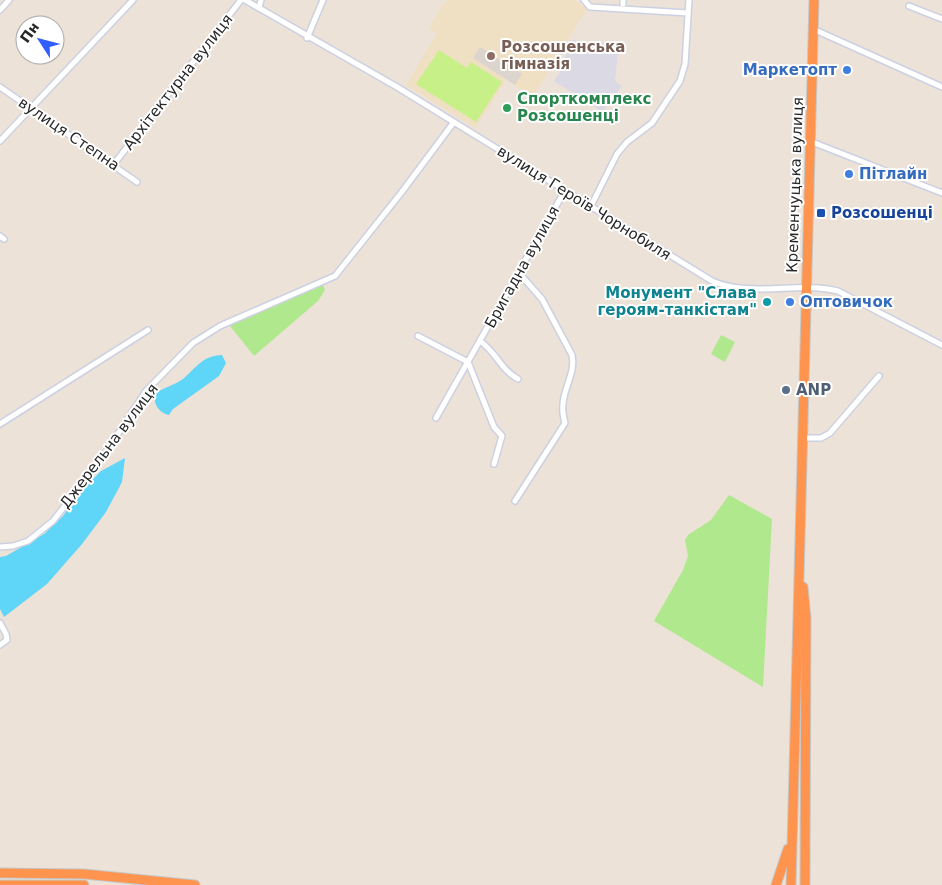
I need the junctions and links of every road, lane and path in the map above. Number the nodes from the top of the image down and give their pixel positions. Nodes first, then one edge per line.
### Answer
1 (10, 0) edge
2 (132, 0) edge
3 (243, 0) edge
4 (261, 0) edge
5 (323, 0) edge
6 (584, 0) edge
7 (689, 0) edge
8 (814, 0) edge
9 (909, 6) dead end
10 (1, 7) edge
11 (259, 8) junction
12 (688, 13) junction
13 (942, 19) edge
14 (813, 29) junction
15 (307, 38) junction
16 (0, 87) edge
17 (942, 87) edge
18 (31, 109) junction
19 (454, 122) junction
20 (0, 141) edge
21 (812, 142) junction
22 (114, 164) junction
23 (138, 182) dead end
24 (564, 192) junction
25 (942, 193) edge
26 (590, 208) junction
27 (519, 273) junction
28 (806, 289) junction
29 (148, 330) dead end
30 (418, 336) dead end
31 (480, 342) junction
32 (942, 345) edge
33 (468, 362) junction
34 (880, 376) dead end
35 (518, 379) dead end
36 (436, 418) dead end
37 (0, 424) edge
38 (805, 438) junction
39 (494, 464) dead end
40 (515, 501) dead end
41 (0, 547) edge
42 (801, 552) junction
43 (0, 623) edge
44 (0, 645) edge
45 (792, 832) junction
46 (0, 873) edge
47 (806, 882) edge
48 (0, 884) edge
49 (84, 885) edge
50 (195, 885) edge
51 (776, 885) edge
52 (791, 885) edge

1 - 10 street
2 - 18 street
3 - 11 street, вулиця Героїв Чорнобиля
3 - 22 street, Архітектурна вулиця
4 - 11 street
5 - 15 street
6 - 12 street
7 - 12 street
8 - 14 highway, Кременчуцька вулиця
9 - 13 street
11 - 15 street, вулиця Героїв Чорнобиля
12 - 26 street
14 - 17 street
14 - 21 highway, Кременчуцька вулиця
15 - 19 street, вулиця Героїв Чорнобиля
16 - 18 street, вулиця Степна
18 - 20 street
18 - 22 street, вулиця Степна
19 - 24 street, вулиця Героїв Чорнобиля
19 - 41 street, Джерельна вулиця
21 - 25 street
21 - 28 highway, Кременчуцька вулиця
22 - 23 street, вулиця Степна
24 - 26 street, вулиця Героїв Чорнобиля
24 - 27 street, Бригадна вулиця
26 - 28 street, вулиця Героїв Чорнобиля
27 - 31 street, Бригадна вулиця
27 - 40 street
28 - 32 street, вулиця Героїв Чорнобиля
28 - 38 highway, Кременчуцька вулиця
29 - 37 street
30 - 33 street
31 - 33 street, Бригадна вулиця
31 - 35 street, Бригадна вулиця
33 - 36 street, Бригадна вулиця
33 - 39 street
34 - 38 street
38 - 42 highway, Кременчуцька вулиця
42 - 45 highway
42 - 47 highway
43 - 44 street
45 - 51 highway
45 - 52 highway
46 - 50 highway
48 - 49 highway

